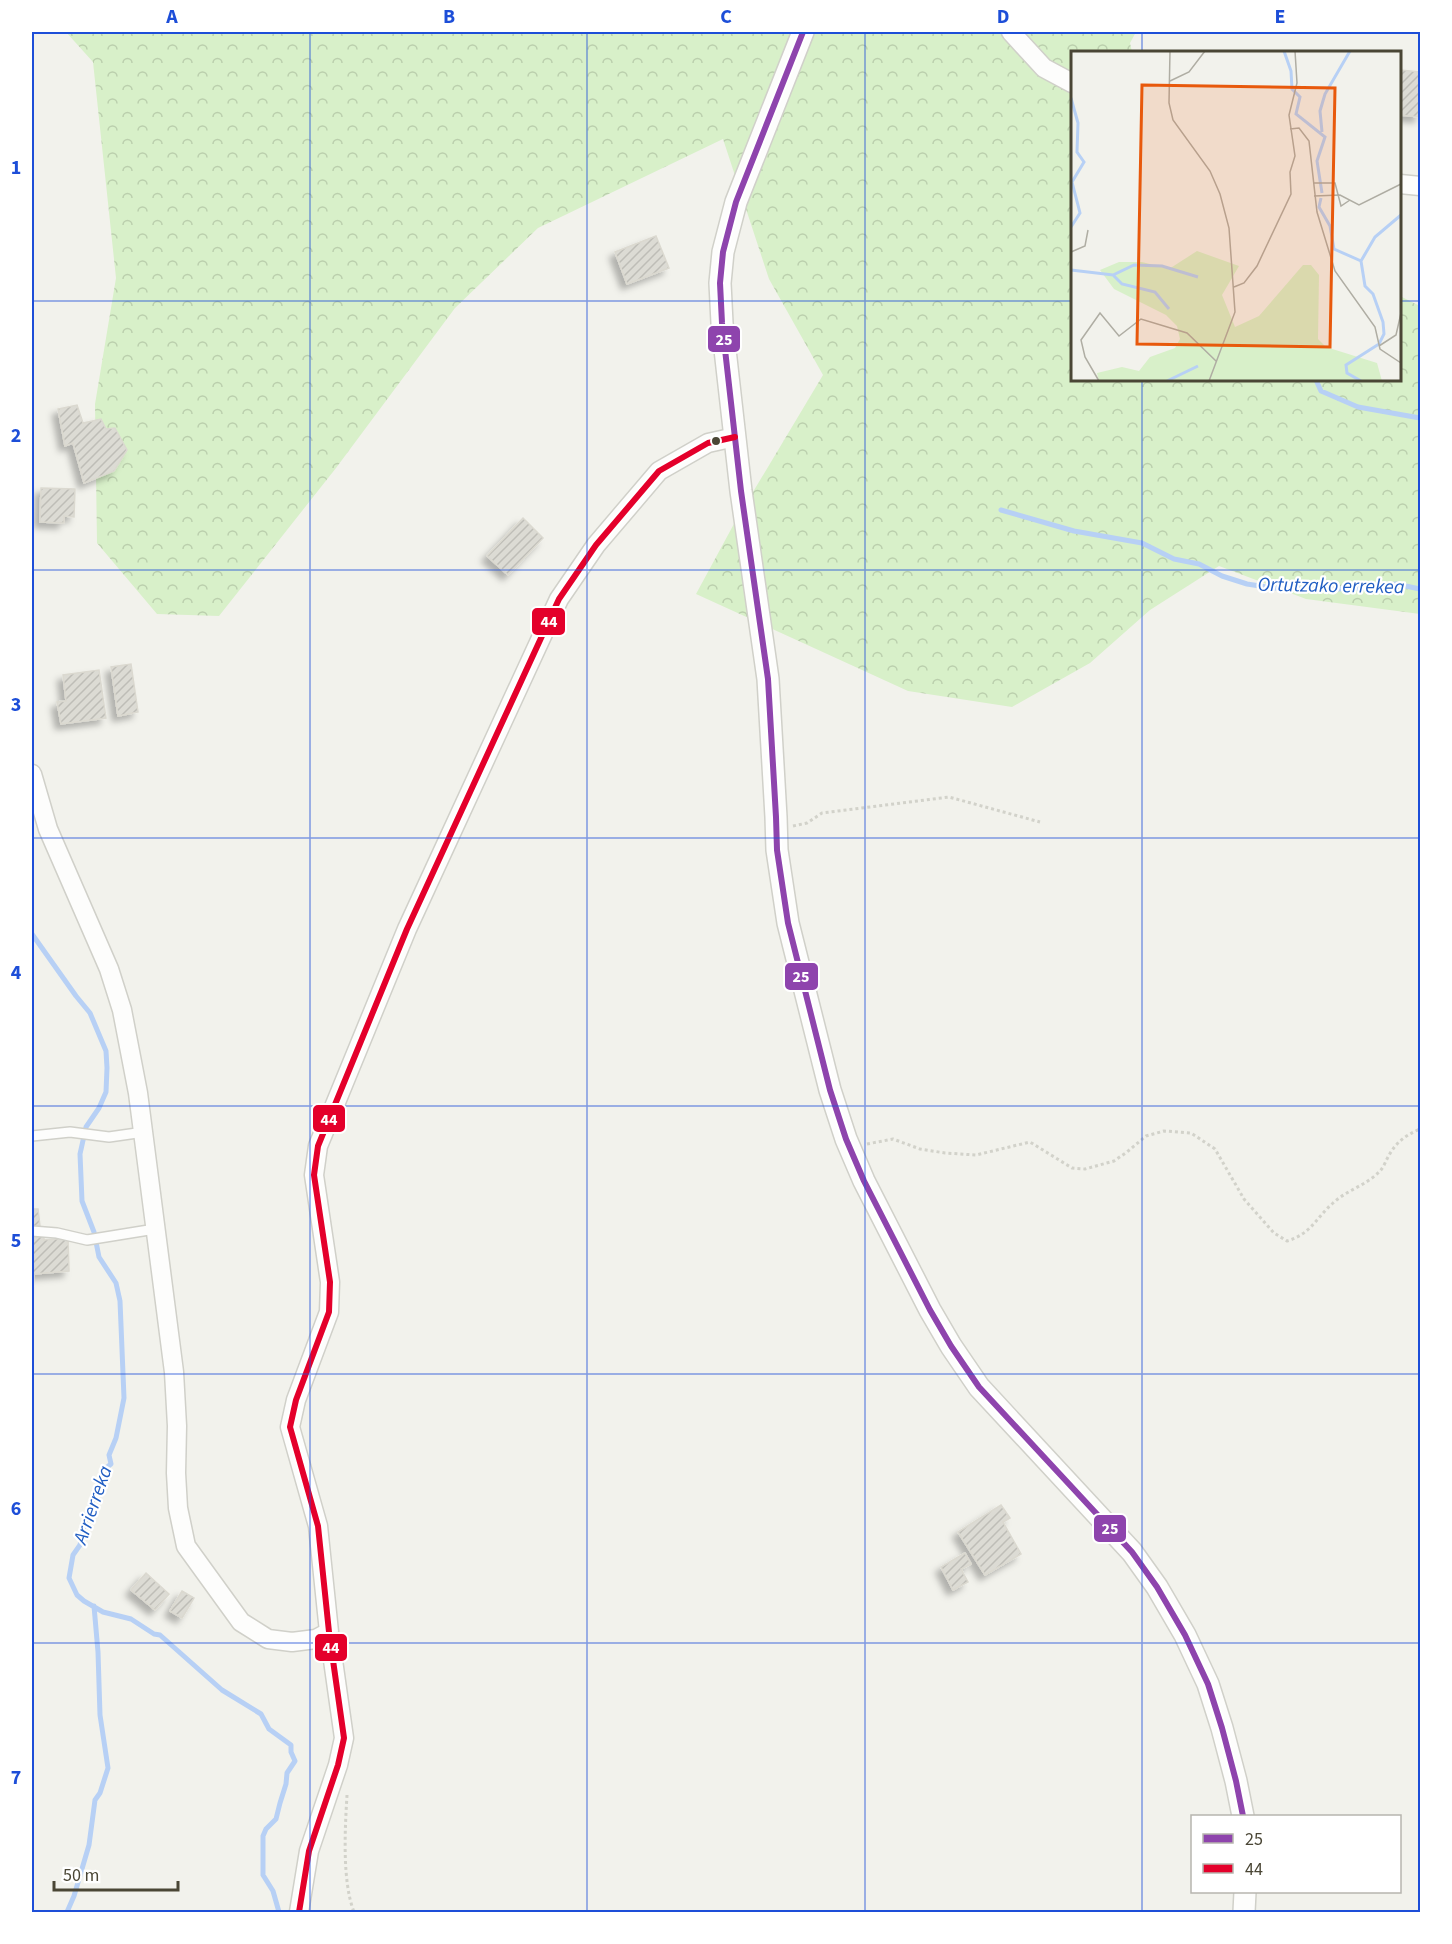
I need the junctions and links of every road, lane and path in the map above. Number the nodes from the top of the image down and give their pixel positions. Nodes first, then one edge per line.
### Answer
1 (803, 32) edge
2 (1011, 32) edge
3 (1071, 82) edge
4 (1401, 184) edge
5 (1420, 186) edge
6 (735, 436) junction
7 (32, 774) edge
8 (1040, 822) dead end
9 (776, 830) junction
10 (1420, 1129) edge
11 (144, 1132) junction
12 (32, 1136) edge
13 (850, 1147) junction
14 (155, 1229) junction
15 (32, 1231) edge
16 (329, 1632) junction
17 (347, 1791) dead end
18 (1243, 1815) edge
19 (1245, 1893) edge
20 (299, 1912) edge
21 (354, 1912) edge
22 (1244, 1912) edge

1 - 6 street
2 - 3 street
4 - 5 street
6 - 9 street
6 - 16 street
7 - 11 street
8 - 9 path
9 - 13 street
10 - 13 path
11 - 12 lane
11 - 14 street
13 - 18 street
14 - 15 lane
14 - 16 street
16 - 20 street
17 - 21 path
19 - 22 street

